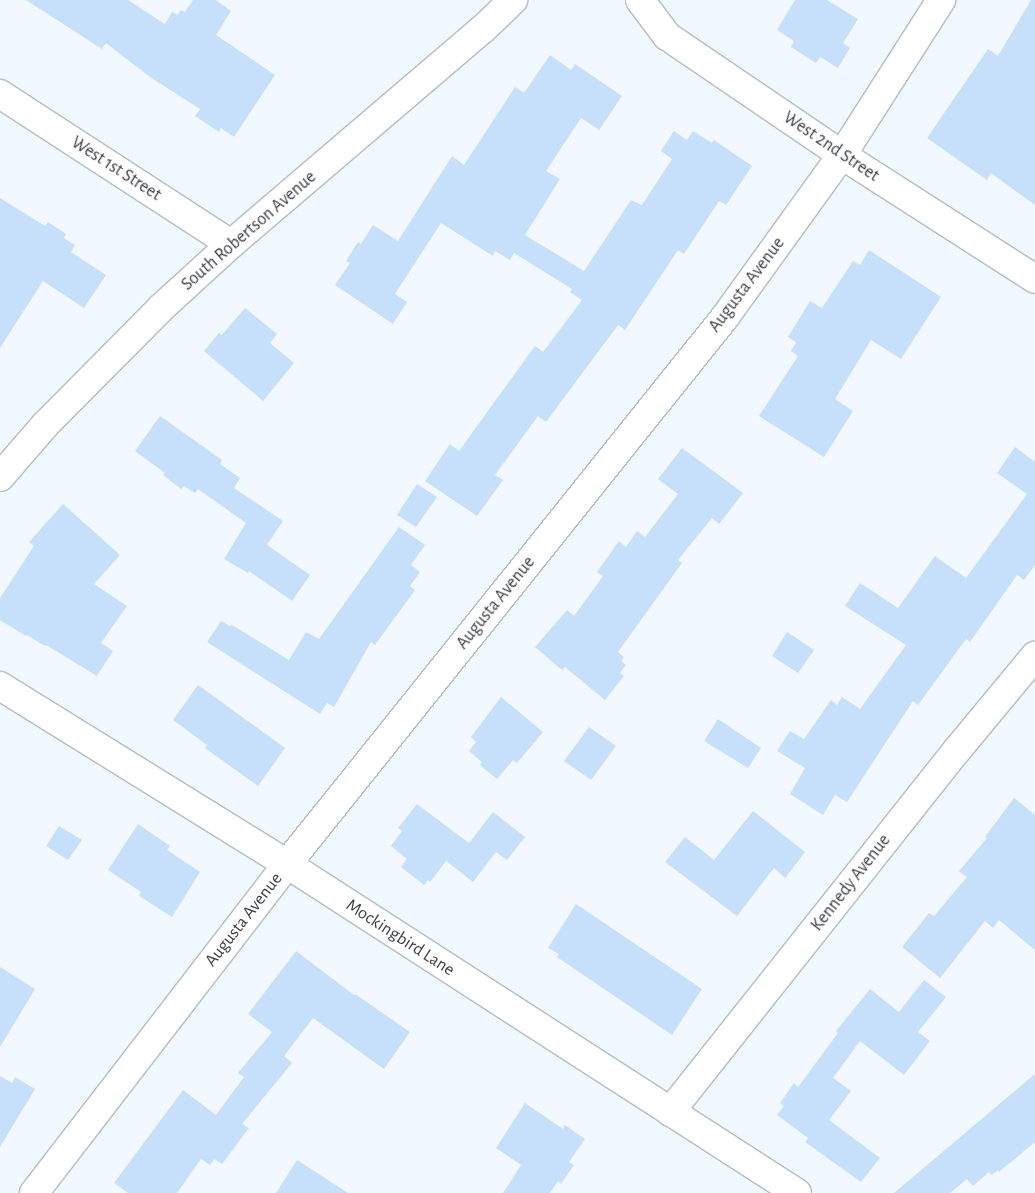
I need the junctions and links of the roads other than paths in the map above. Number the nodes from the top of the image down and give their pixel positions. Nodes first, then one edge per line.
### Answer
1 (513, 0) edge
2 (640, 0) edge
3 (941, 0) edge
4 (0, 94) edge
5 (842, 155) junction
6 (231, 244) junction
7 (1035, 279) edge
8 (0, 477) edge
9 (1035, 656) edge
10 (0, 686) edge
11 (287, 864) junction
12 (670, 1112) junction
13 (34, 1193) edge
14 (797, 1193) edge

1 - 6 street, South Robertson Avenue
2 - 5 street, West 2nd Street
3 - 5 street, Augusta Avenue
4 - 6 street, West 1st Street
5 - 7 street, West 2nd Street
5 - 11 street, Augusta Avenue
6 - 8 street, South Robertson Avenue
9 - 12 street, Kennedy Avenue
10 - 11 street, Mockingbird Lane
11 - 12 street, Mockingbird Lane
11 - 13 street, Augusta Avenue
12 - 14 street, Mockingbird Lane

